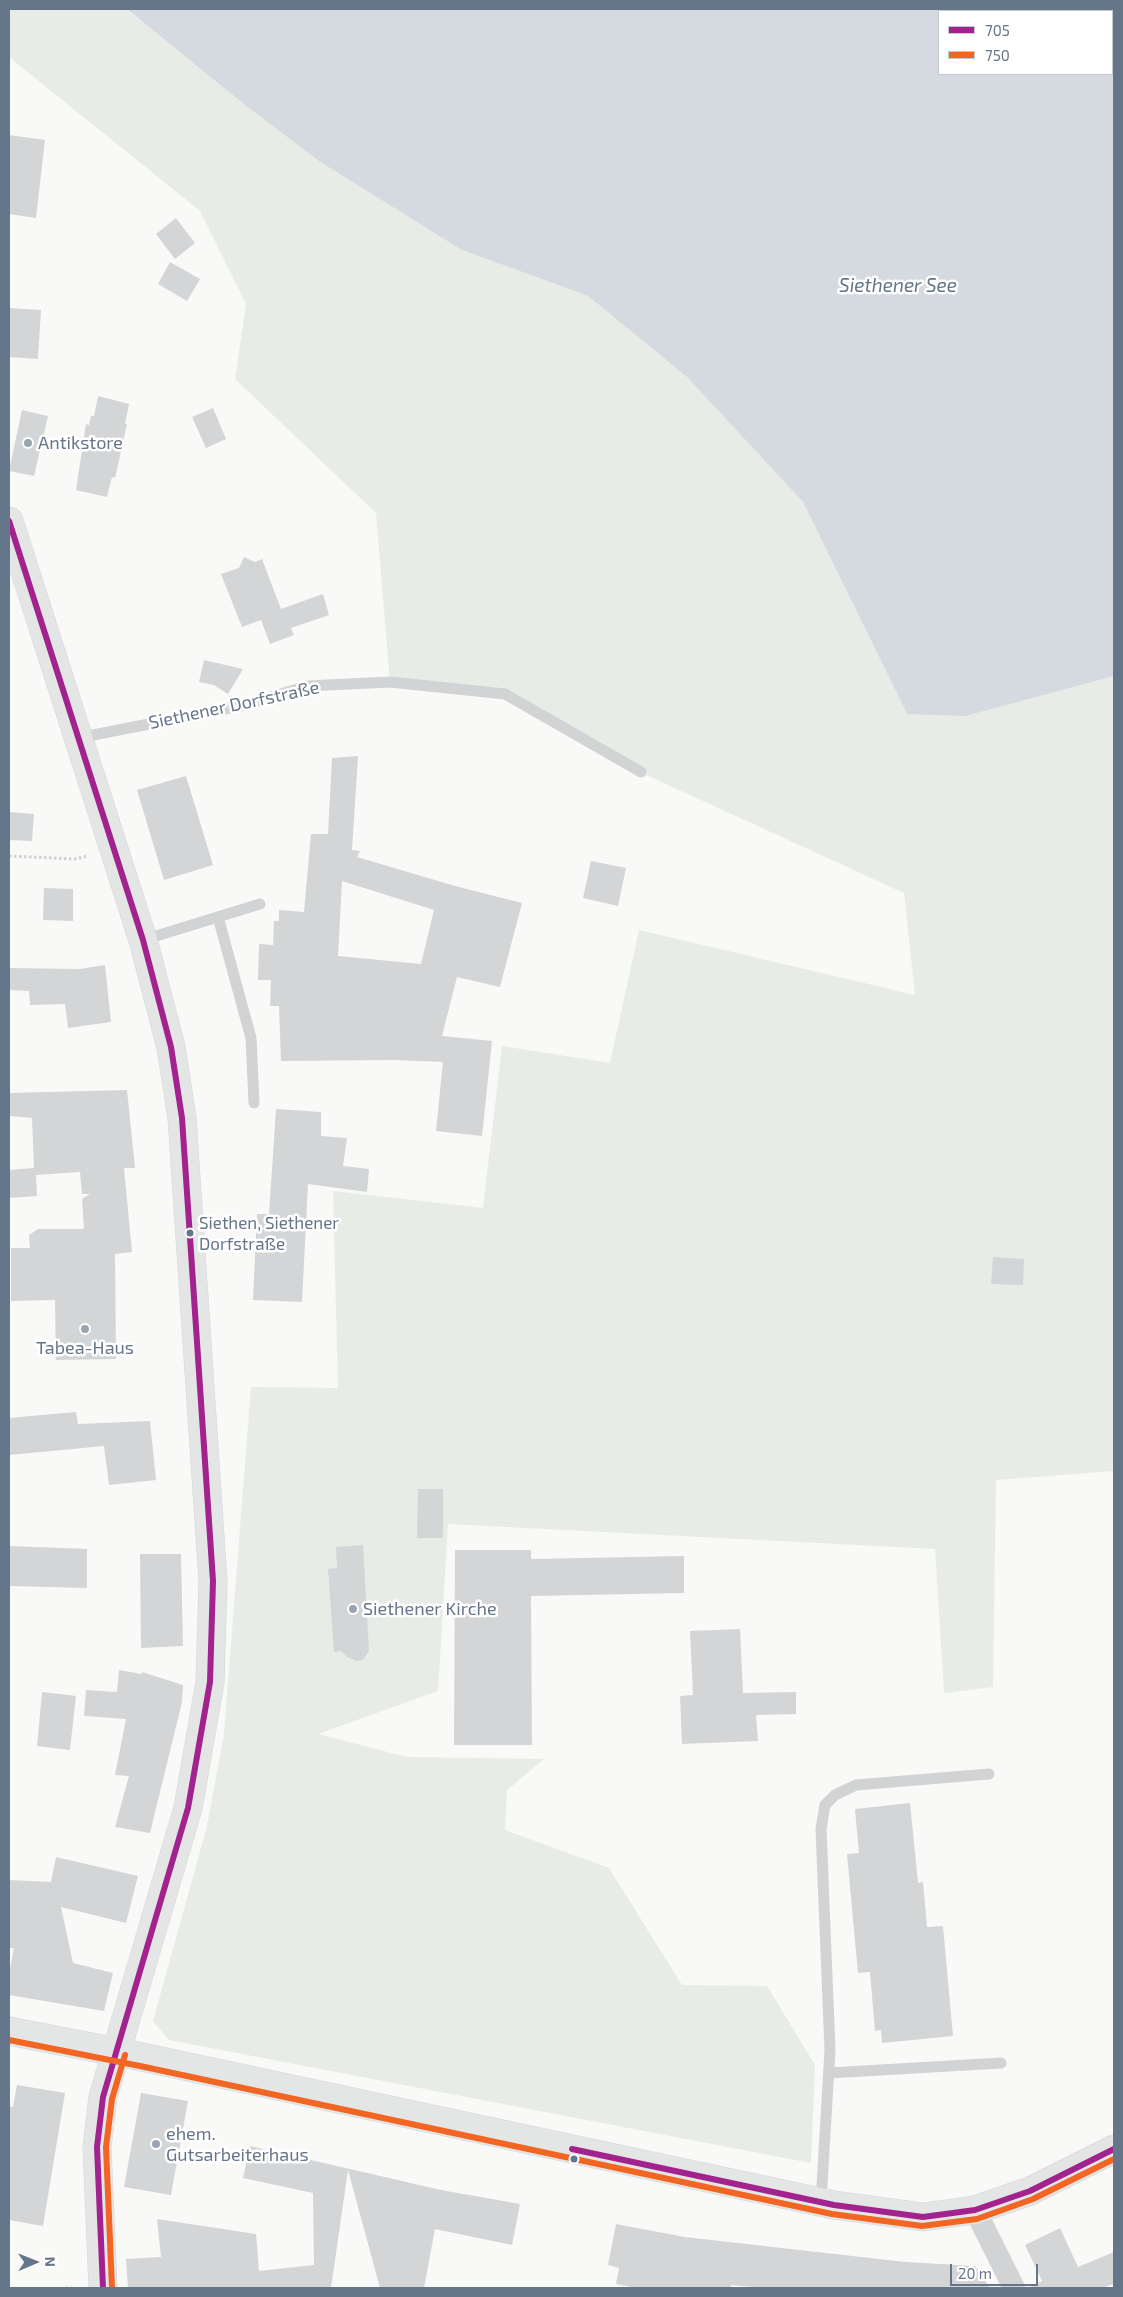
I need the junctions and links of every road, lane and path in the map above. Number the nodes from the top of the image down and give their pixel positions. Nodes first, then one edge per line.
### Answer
1 (9, 521) edge
2 (77, 738) junction
3 (642, 772) dead end
4 (112, 848) junction
5 (9, 856) edge
6 (260, 904) dead end
7 (218, 917) junction
8 (143, 940) junction
9 (254, 1103) dead end
10 (989, 1774) dead end
11 (9, 2031) edge
12 (117, 2052) junction
13 (1001, 2063) dead end
14 (829, 2073) junction
15 (1114, 2149) edge
16 (821, 2202) junction
17 (975, 2210) junction
18 (66, 2288) edge
19 (73, 2288) edge
20 (103, 2288) edge
21 (1014, 2288) edge

1 - 2 main road
2 - 3 lane, Siethener Dorfstraße
2 - 4 main road
4 - 5 path
4 - 8 main road
6 - 7 lane
7 - 8 lane
7 - 9 lane
8 - 12 main road
10 - 14 lane
11 - 12 main road
12 - 16 main road
12 - 20 main road
13 - 14 lane
14 - 16 lane
15 - 17 main road
16 - 17 main road
17 - 21 street
18 - 19 path

